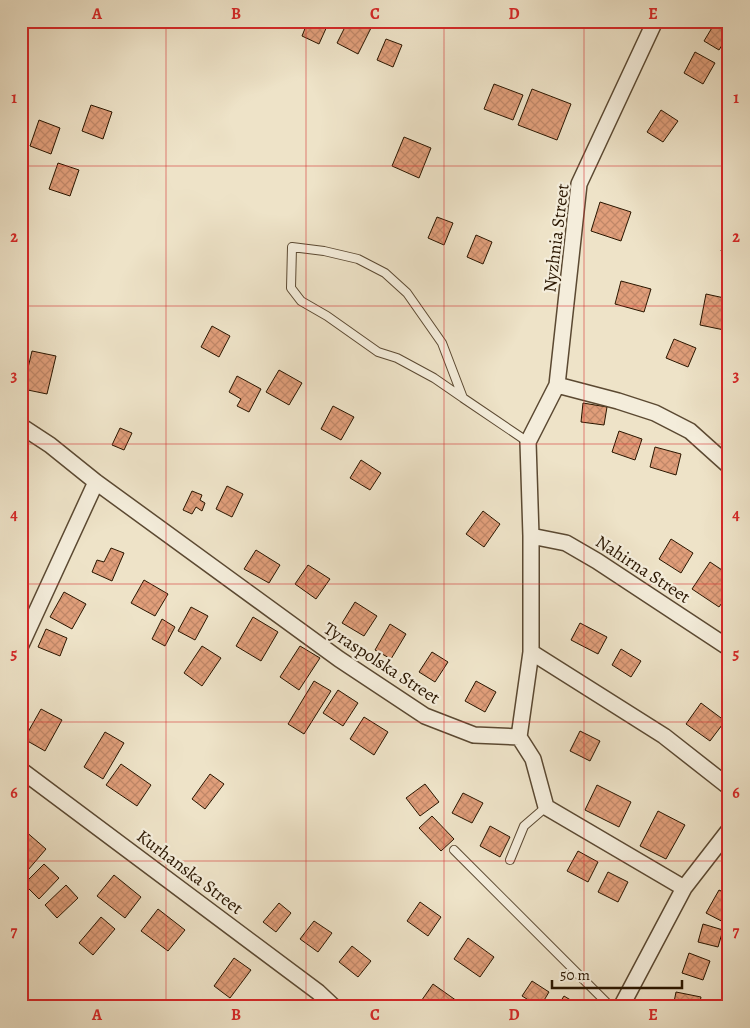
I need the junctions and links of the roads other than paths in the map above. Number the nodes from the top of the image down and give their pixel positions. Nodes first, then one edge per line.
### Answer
1 (655, 21) edge
2 (557, 385) junction
3 (463, 398) junction
4 (21, 426) edge
5 (528, 442) junction
6 (729, 466) edge
7 (96, 482) junction
8 (531, 536) junction
9 (21, 645) edge
10 (729, 648) edge
11 (531, 652) junction
12 (519, 737) junction
13 (21, 770) edge
14 (729, 787) edge
15 (546, 807) junction
16 (729, 830) edge
17 (454, 850) dead end
18 (510, 860) dead end
19 (684, 888) junction
20 (334, 1007) edge
21 (611, 1007) edge
22 (621, 1007) edge

1 - 2 street, Nyzhnia Street
2 - 5 street
2 - 6 street
3 - 3 lane
3 - 5 lane
4 - 7 street, Tyraspolska Street
5 - 8 street
7 - 9 street
7 - 12 street, Tyraspolska Street
8 - 10 street, Nahirna Street
8 - 11 street
11 - 12 street
11 - 14 street
12 - 15 street
13 - 20 street, Kurhanska Street
15 - 18 lane
15 - 19 street
16 - 19 street
17 - 21 lane
19 - 22 street

